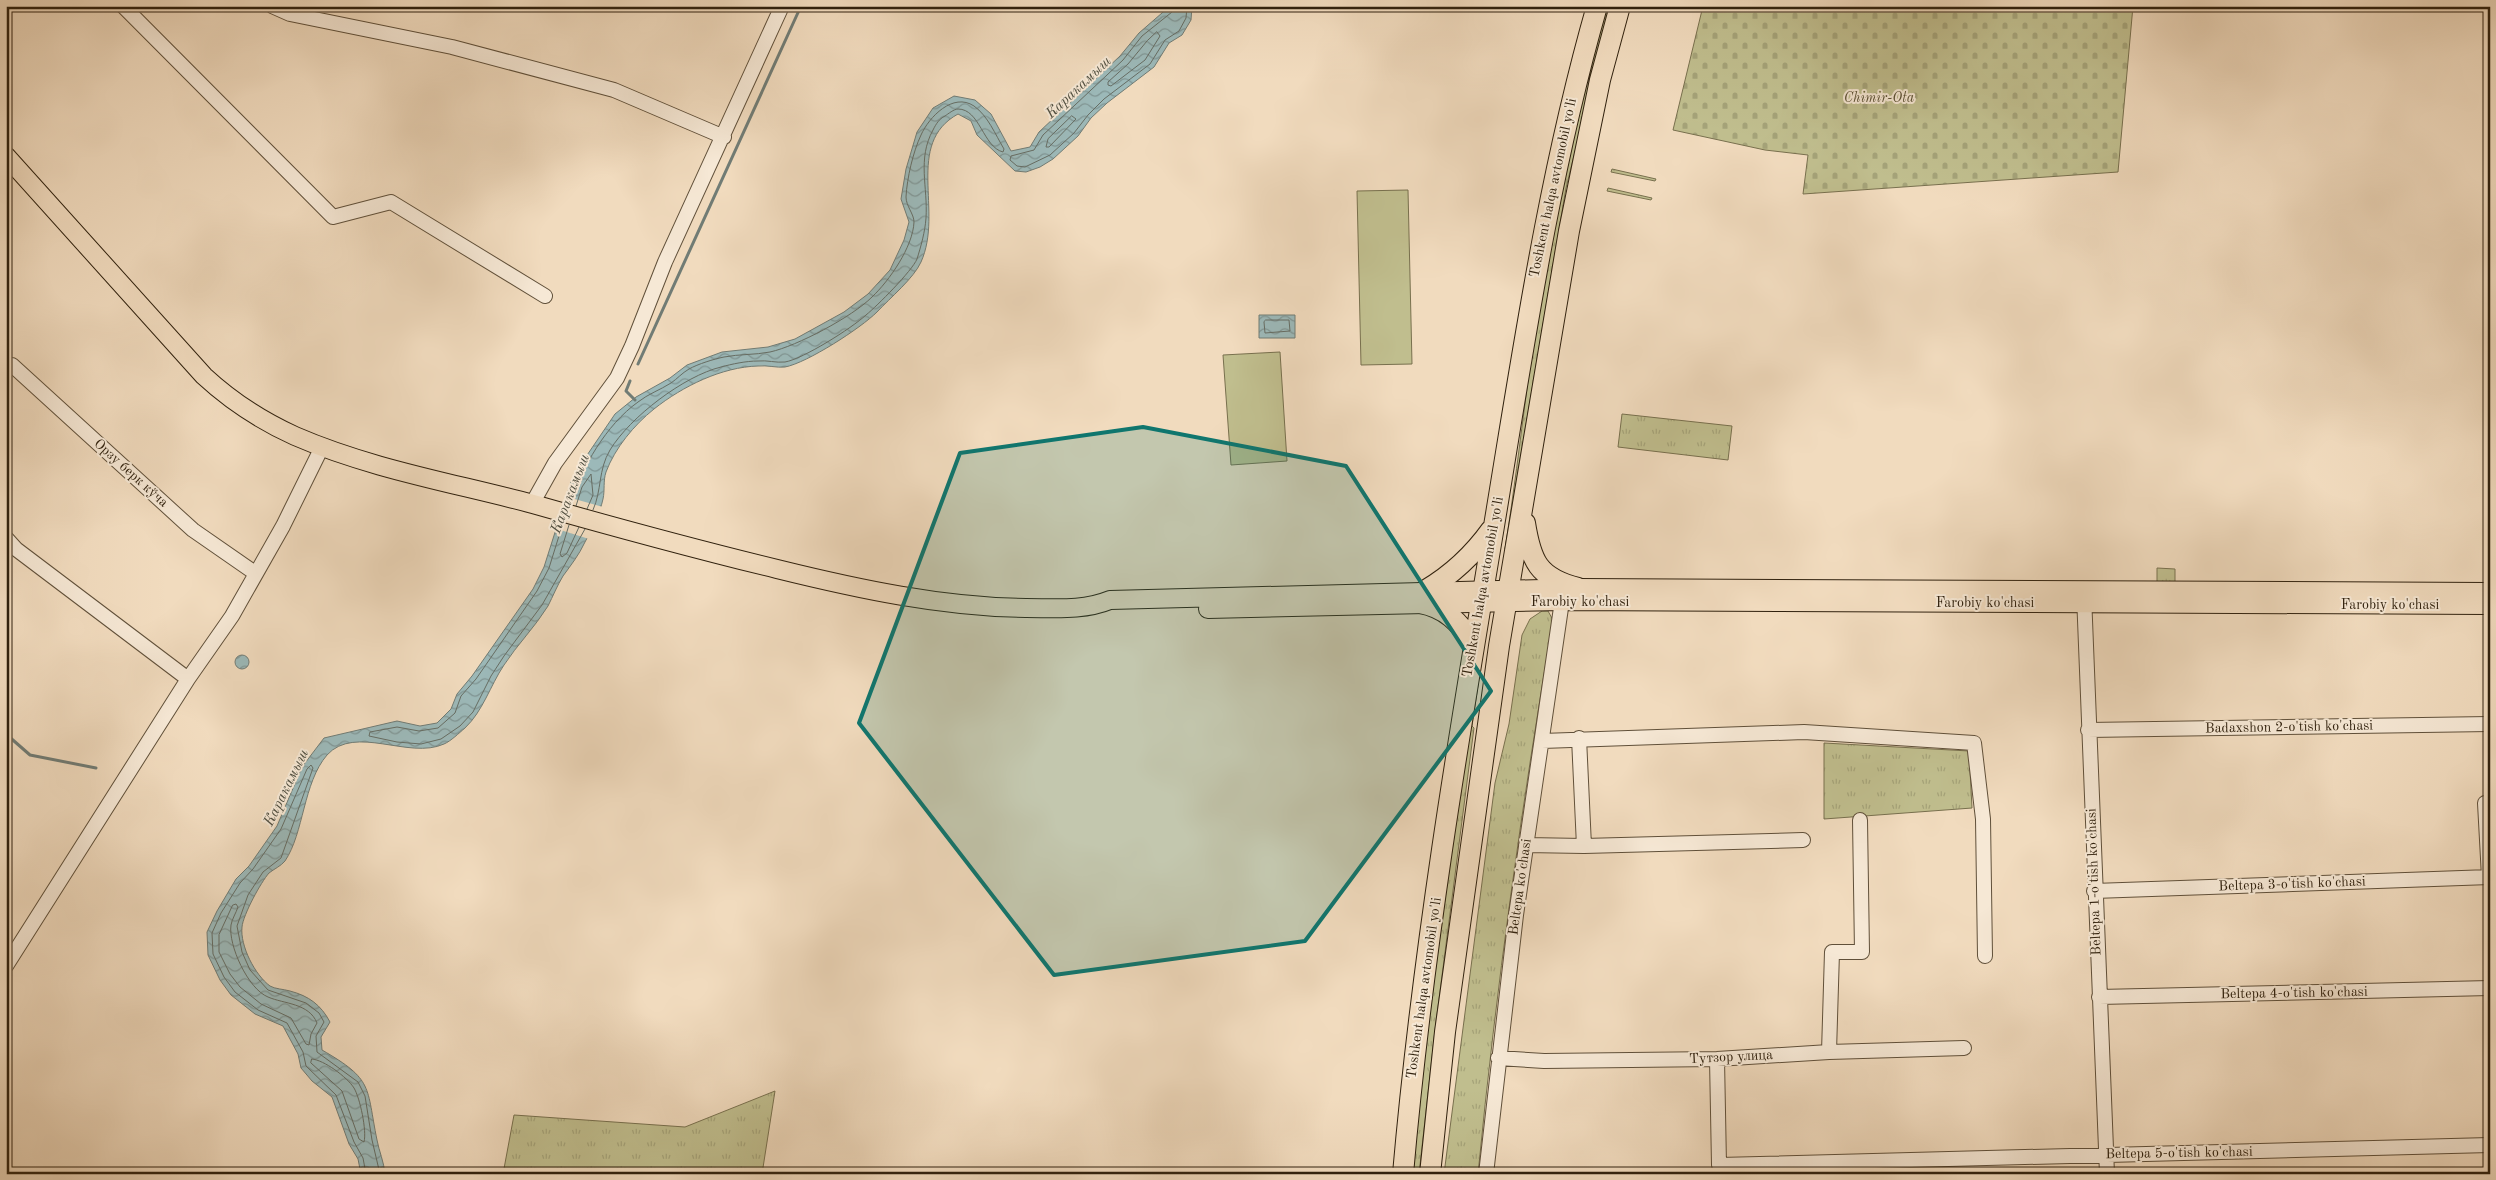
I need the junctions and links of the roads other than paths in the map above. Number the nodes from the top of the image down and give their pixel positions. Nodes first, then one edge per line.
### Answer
1 (123, 6) edge
2 (272, 6) edge
3 (782, 6) edge
4 (1597, 6) edge
5 (1620, 6) edge
6 (724, 137) junction
7 (6, 156) edge
8 (546, 296) dead end
9 (12, 364) dead end
10 (322, 447) junction
11 (532, 504) junction
12 (1523, 510) junction
13 (1494, 526) junction
14 (6, 538) edge
15 (255, 573) junction
16 (1578, 588) junction
17 (2490, 592) edge
18 (1482, 595) junction
19 (1508, 595) junction
20 (1423, 597) junction
21 (2084, 597) junction
22 (1562, 601) junction
23 (2490, 605) edge
24 (1473, 642) junction
25 (188, 679) junction
26 (2490, 724) edge
27 (2088, 730) junction
28 (1579, 738) junction
29 (1542, 741) junction
30 (2485, 803) dead end
31 (1860, 820) dead end
32 (1803, 840) dead end
33 (1526, 845) junction
34 (1584, 846) junction
35 (2489, 877) edge
36 (2094, 890) junction
37 (1985, 956) dead end
38 (6, 966) edge
39 (2490, 988) edge
40 (2099, 998) junction
41 (1964, 1048) dead end
42 (1829, 1052) junction
43 (1498, 1058) junction
44 (1717, 1059) junction
45 (2490, 1145) edge
46 (2106, 1155) junction
47 (1403, 1174) edge
48 (1430, 1174) edge
49 (1486, 1174) edge
50 (2107, 1174) edge

1 - 8 street
2 - 6 street
3 - 6 street
4 - 13 highway, Toshkent halqa avtomobil yo'li
5 - 12 highway, Toshkent halqa avtomobil yo'li
6 - 11 street
7 - 10 main road, Farobiy ko'chasi
9 - 15 street, Орзу берк кўча
10 - 11 main road, Farobiy ko'chasi
10 - 15 street
11 - 20 main road, Farobiy ko'chasi
12 - 16 highway
12 - 19 highway, Toshkent halqa avtomobil yo'li
13 - 18 highway, Toshkent halqa avtomobil yo'li
13 - 20 highway
14 - 25 street
15 - 25 street
16 - 19 main road, Farobiy ko'chasi
16 - 21 main road, Farobiy ko'chasi
17 - 21 main road, Farobiy ko'chasi
18 - 19 main road, Farobiy ko'chasi
18 - 20 main road, Farobiy ko'chasi
18 - 24 highway, Toshkent halqa avtomobil yo'li
19 - 22 main road, Farobiy ko'chasi
19 - 48 highway, Toshkent halqa avtomobil yo'li
20 - 24 highway
21 - 22 main road, Farobiy ko'chasi
21 - 23 main road, Farobiy ko'chasi
21 - 27 street, Beltepa 1-o'tish ko'chasi
22 - 29 street, Beltepa ko'chasi
24 - 47 highway, Toshkent halqa avtomobil yo'li
25 - 38 street
26 - 27 street, Badaxshon 2-o'tish ko'chasi
27 - 36 street, Beltepa 1-o'tish ko'chasi
28 - 29 street
28 - 34 street
28 - 37 street
29 - 33 street, Beltepa ko'chasi
30 - 35 street
31 - 42 street
32 - 34 street
33 - 34 street
33 - 43 street, Beltepa ko'chasi
35 - 36 street, Beltepa 3-o'tish ko'chasi
36 - 40 street, Beltepa 1-o'tish ko'chasi
39 - 40 street, Beltepa 4-o'tish ko'chasi
40 - 46 street, Beltepa 1-o'tish ko'chasi
41 - 42 street, Тутзор улица
42 - 44 street, Тутзор улица
43 - 44 street, Тутзор улица
43 - 49 street, Beltepa ko'chasi
44 - 46 street, Beltepa 5-o'tish ko'chasi
45 - 46 street, Beltepa 5-o'tish ko'chasi
46 - 50 street, Beltepa 1-o'tish ko'chasi

